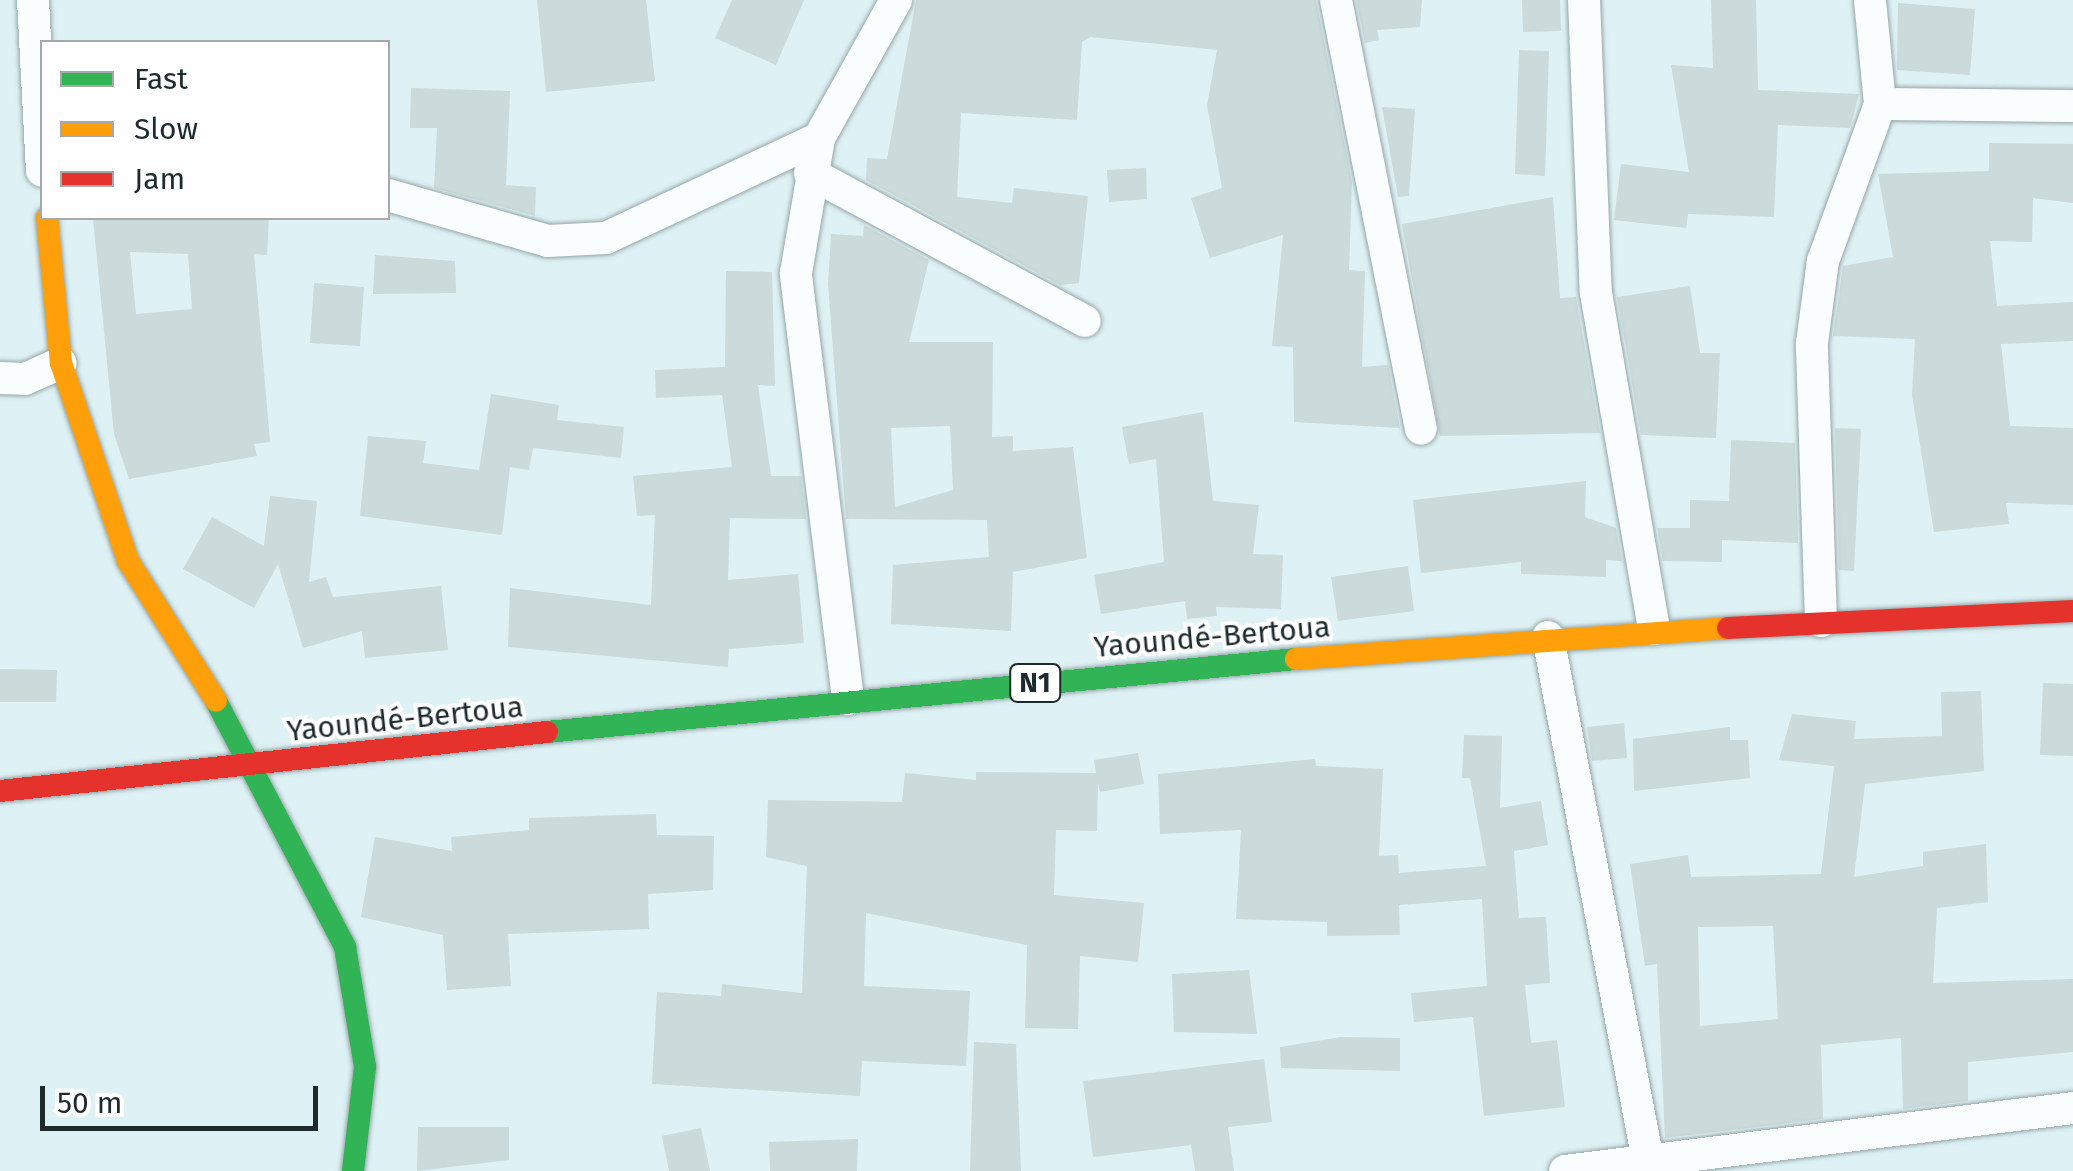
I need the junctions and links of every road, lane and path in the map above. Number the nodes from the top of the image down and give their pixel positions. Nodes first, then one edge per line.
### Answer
1 (33, 0) edge
2 (896, 0) edge
3 (1336, 0) edge
4 (1584, 0) edge
5 (1870, 0) edge
6 (1880, 104) junction
7 (2073, 106) edge
8 (40, 133) edge
9 (819, 138) junction
10 (810, 173) junction
11 (390, 196) edge
12 (47, 220) edge
13 (1085, 321) dead end
14 (61, 362) junction
15 (0, 378) edge
16 (1421, 429) dead end
17 (2073, 611) edge
18 (1822, 620) junction
19 (1654, 628) junction
20 (1548, 637) junction
21 (848, 699) junction
22 (257, 766) junction
23 (0, 791) edge
24 (2073, 1108) edge
25 (1649, 1164) edge
26 (353, 1171) edge
27 (1565, 1171) edge

1 - 8 street
2 - 9 street
3 - 16 street
4 - 19 street
5 - 6 street
6 - 7 street
6 - 18 street
9 - 10 street
9 - 11 street
10 - 13 street
10 - 21 street
12 - 14 main road
14 - 15 street
14 - 22 main road
17 - 18 main road, Yaoundé-Bertoua / N1
18 - 19 main road, Yaoundé-Bertoua / N1
19 - 20 main road, Yaoundé-Bertoua / N1
20 - 21 main road, Yaoundé-Bertoua / N1
20 - 25 street
21 - 22 main road, Yaoundé-Bertoua / N1
22 - 23 main road, Yaoundé-Bertoua / N1
22 - 26 main road
24 - 25 street
25 - 27 street

